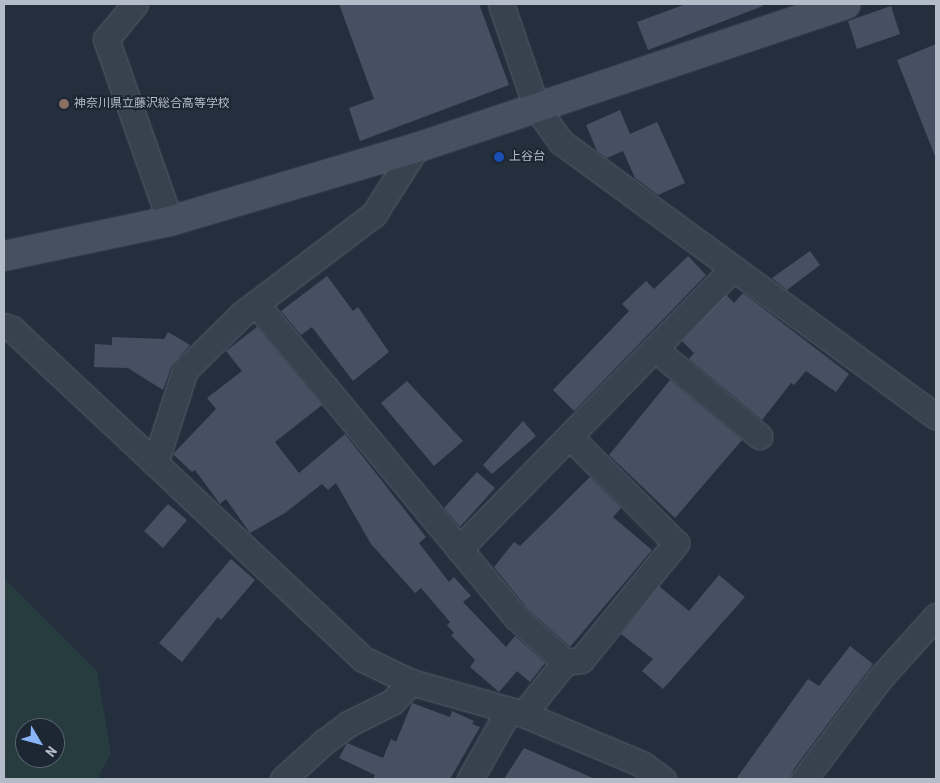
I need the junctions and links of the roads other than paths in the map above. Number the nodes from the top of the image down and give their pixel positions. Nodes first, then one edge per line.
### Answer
1 (135, 4) edge
2 (502, 4) edge
3 (846, 4) edge
4 (537, 109) junction
5 (416, 148) junction
6 (170, 221) junction
7 (4, 256) edge
8 (732, 269) junction
9 (256, 304) junction
10 (4, 326) edge
11 (654, 349) junction
12 (936, 416) edge
13 (759, 436) dead end
14 (570, 437) junction
15 (155, 464) junction
16 (459, 550) junction
17 (936, 616) edge
18 (565, 662) junction
19 (411, 682) junction
20 (516, 712) junction
21 (283, 779) edge
22 (470, 779) edge
23 (663, 779) edge
24 (804, 779) edge

1 - 6 street
2 - 4 street
3 - 4 street
4 - 5 street
4 - 8 street
5 - 6 street
5 - 9 street
6 - 7 street
8 - 11 street
8 - 12 street
9 - 15 street
9 - 16 street
10 - 15 street
11 - 13 street
11 - 14 street
14 - 16 street
14 - 18 street
15 - 19 street
16 - 18 street
17 - 24 street
18 - 20 street
19 - 20 street
19 - 21 street
20 - 22 street
20 - 23 street

